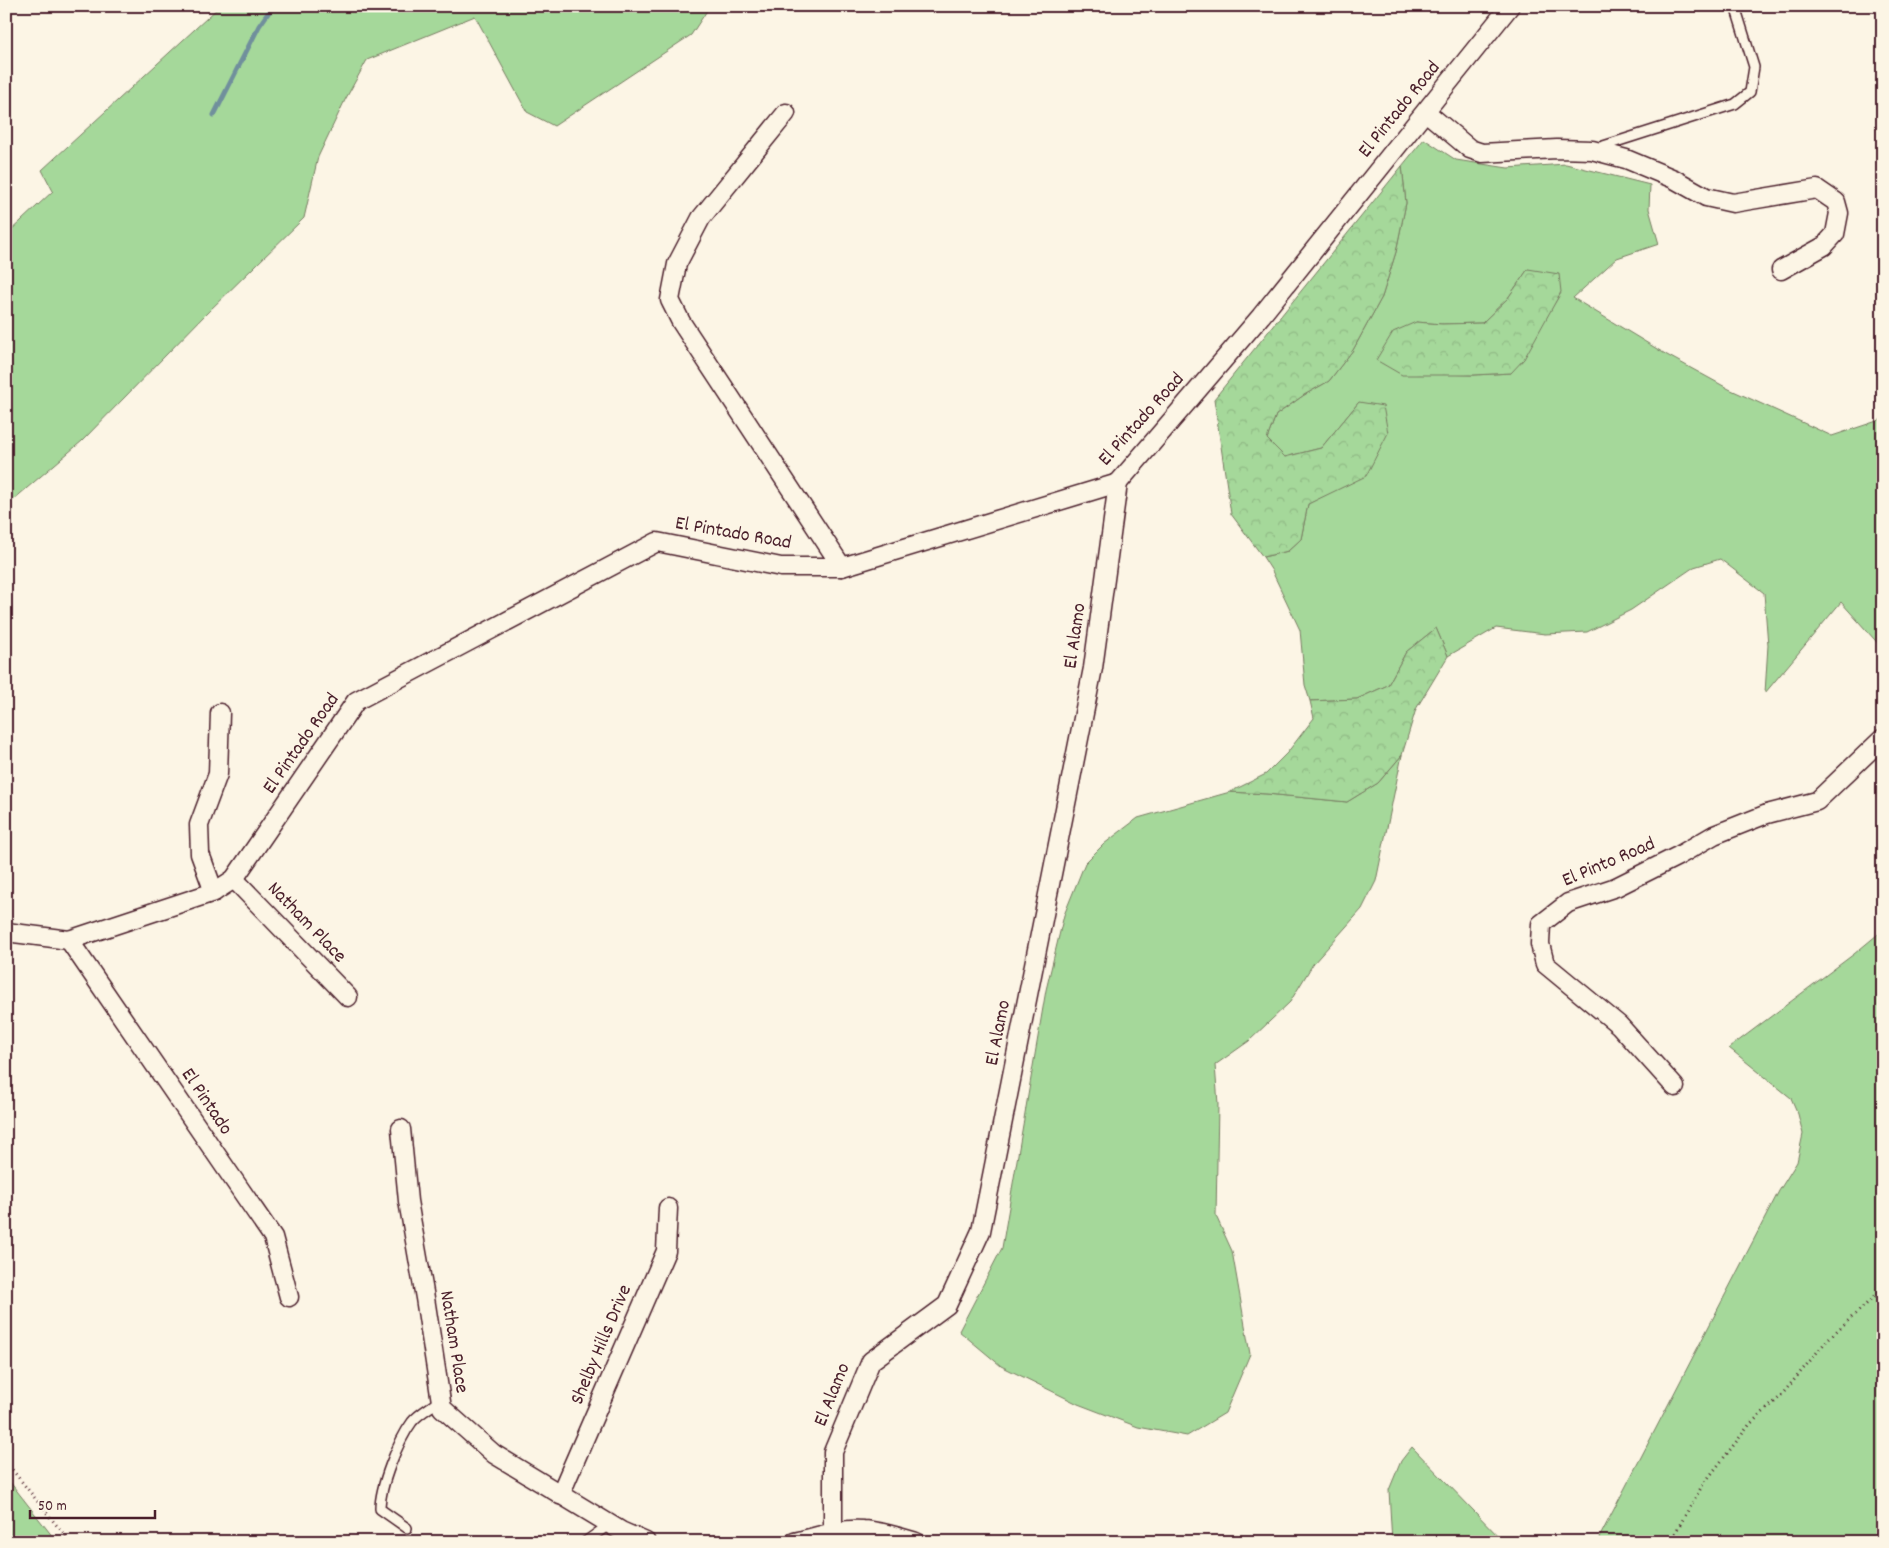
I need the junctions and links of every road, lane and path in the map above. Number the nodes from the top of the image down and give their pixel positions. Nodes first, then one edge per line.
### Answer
1 (1510, 6) edge
2 (1735, 6) edge
3 (1426, 112) junction
4 (786, 113) dead end
5 (1592, 150) junction
6 (1781, 270) dead end
7 (1118, 483) junction
8 (842, 567) junction
9 (220, 713) dead end
10 (1883, 738) edge
11 (234, 879) junction
12 (214, 892) junction
13 (6, 932) edge
14 (68, 940) junction
15 (348, 997) dead end
16 (1675, 1087) dead end
17 (401, 1128) dead end
18 (668, 1208) dead end
19 (1883, 1289) edge
20 (289, 1297) dead end
21 (440, 1400) junction
22 (6, 1462) edge
23 (560, 1495) junction
24 (610, 1524) junction
25 (407, 1528) dead end
26 (833, 1537) edge
27 (70, 1542) edge
28 (585, 1542) edge
29 (646, 1542) edge
30 (794, 1542) edge
31 (916, 1542) edge
32 (1670, 1542) edge

1 - 3 street, El Pintado Road
2 - 5 lane
3 - 5 street
3 - 7 street, El Pintado Road
4 - 8 street
5 - 6 street
7 - 8 street, El Pintado Road
7 - 26 street, El Alamo
8 - 11 street, El Pintado Road
9 - 12 street
10 - 16 street, El Pinto Road
11 - 12 street, El Pintado Road
11 - 15 street, Natham Place
12 - 14 street, El Pintado Road
13 - 14 street, El Pintado Road
14 - 20 street, El Pintado
17 - 21 street, Natham Place
18 - 23 street, Shelby Hills Drive
19 - 32 path
21 - 23 street, Natham Place
21 - 25 lane
22 - 27 path
23 - 24 street, Natham Place
24 - 28 lane
24 - 29 street, Natham Place
26 - 30 street
26 - 31 street

